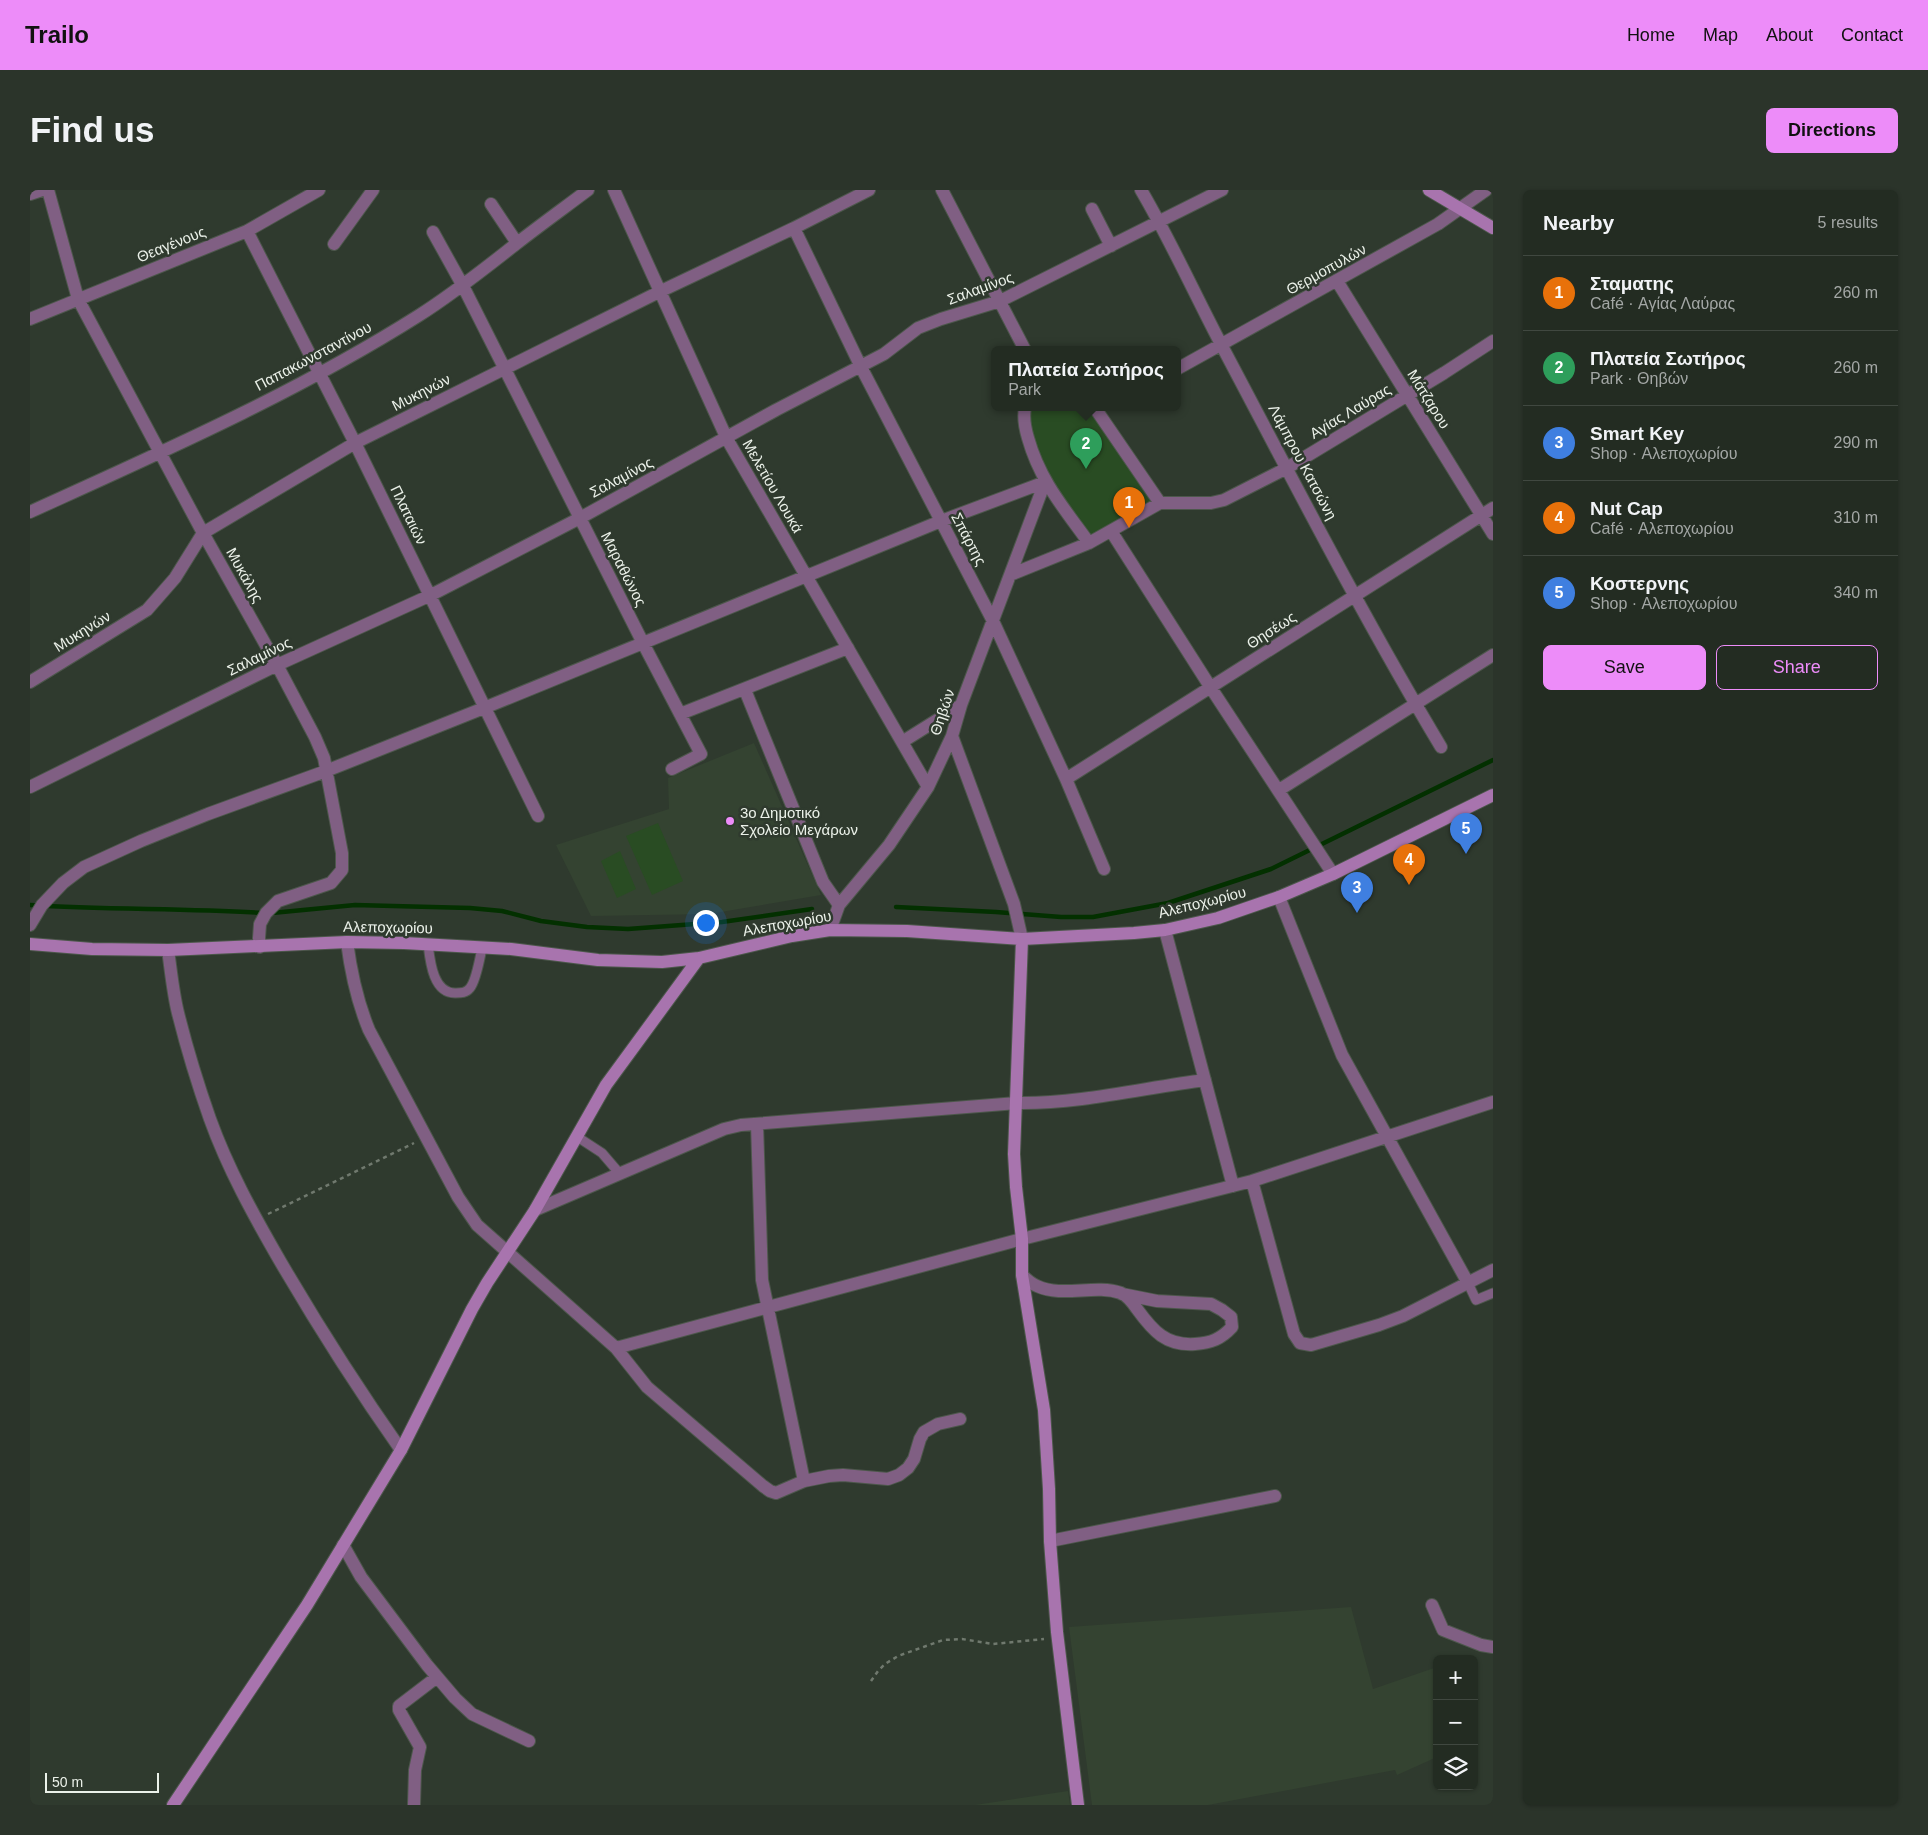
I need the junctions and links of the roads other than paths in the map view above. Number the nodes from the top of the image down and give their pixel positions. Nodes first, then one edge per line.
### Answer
1 (42, 190) edge
2 (48, 190) edge
3 (319, 190) edge
4 (373, 190) edge
5 (588, 190) edge
6 (614, 190) edge
7 (869, 190) edge
8 (942, 190) edge
9 (1141, 190) edge
10 (1222, 190) edge
11 (1429, 190) edge
12 (1486, 190) edge
13 (30, 194) edge
14 (491, 204) dead end
15 (1460, 208) junction
16 (1092, 209) dead end
17 (1160, 222) junction
18 (794, 228) junction
19 (1493, 228) edge
20 (247, 230) junction
21 (433, 232) dead end
22 (517, 243) junction
23 (334, 244) dead end
24 (1111, 246) junction
25 (1336, 281) junction
26 (463, 286) junction
27 (659, 292) junction
28 (78, 299) junction
29 (1000, 301) junction
30 (30, 319) edge
31 (1493, 341) edge
32 (1023, 346) edge
33 (1222, 346) junction
34 (861, 367) junction
35 (1181, 368) edge
36 (504, 369) junction
37 (320, 374) junction
38 (1408, 395) junction
39 (1024, 411) edge
40 (1100, 411) edge
41 (727, 439) junction
42 (355, 444) junction
43 (161, 452) junction
44 (1287, 468) junction
45 (1045, 482) junction
46 (1160, 503) junction
47 (1493, 508) edge
48 (30, 512) edge
49 (1482, 515) junction
50 (580, 518) junction
51 (941, 521) junction
52 (1111, 531) junction
53 (203, 533) junction
54 (1493, 534) edge
55 (1089, 543) junction
56 (806, 575) junction
57 (1010, 575) junction
58 (1355, 594) junction
59 (430, 595) junction
60 (994, 621) junction
61 (643, 643) junction
62 (848, 648) junction
63 (1493, 655) edge
64 (277, 665) junction
65 (30, 682) edge
66 (1211, 688) junction
67 (745, 690) junction
68 (1415, 703) junction
69 (961, 705) junction
70 (484, 708) junction
71 (680, 714) junction
72 (952, 736) junction
73 (902, 742) junction
74 (1441, 747) dead end
75 (672, 769) dead end
76 (326, 771) junction
77 (1066, 779) junction
78 (30, 787) edge
79 (928, 787) junction
80 (1279, 790) junction
81 (1491, 800) edge
82 (538, 816) dead end
83 (1104, 869) dead end
84 (1333, 874) junction
85 (1279, 897) junction
86 (839, 906) junction
87 (30, 924) edge
88 (830, 930) junction
89 (1165, 930) junction
90 (1021, 934) junction
91 (348, 942) junction
92 (30, 944) edge
93 (428, 944) junction
94 (260, 947) junction
95 (482, 948) junction
96 (168, 950) junction
97 (699, 958) junction
98 (1205, 1080) junction
99 (1493, 1102) edge
100 (1017, 1103) junction
101 (757, 1124) junction
102 (576, 1136) junction
103 (1388, 1137) junction
104 (620, 1174) junction
105 (1252, 1181) junction
106 (1233, 1186) junction
107 (535, 1210) junction
108 (1022, 1239) junction
109 (508, 1253) junction
110 (1493, 1270) edge
111 (1022, 1275) junction
112 (1468, 1283) junction
113 (1493, 1293) edge
114 (1122, 1294) junction
115 (768, 1308) junction
116 (616, 1348) junction
117 (960, 1419) dead end
118 (401, 1450) junction
119 (804, 1481) junction
120 (1275, 1496) dead end
121 (1050, 1541) junction
122 (343, 1545) junction
123 (1432, 1605) dead end
124 (1493, 1647) edge
125 (437, 1677) junction
126 (529, 1741) dead end
127 (173, 1805) edge
128 (414, 1805) edge
129 (1078, 1805) edge

1 - 13 street
2 - 28 street, Μυκάλης
3 - 20 street, Θεαγένους
4 - 23 street
5 - 22 street, Παπακωνσταντίνου
6 - 27 street, Μελετίου Λουκά
7 - 18 street, Μυκηνών
8 - 29 street
9 - 17 street, Λάμπρου Κατσώνη
10 - 17 street, Σαλαμίνος
11 - 15 street
12 - 15 street, Θερμοπυλών
14 - 22 street
15 - 19 street
15 - 25 street, Θερμοπυλών
16 - 24 street
17 - 24 street, Σαλαμίνος
17 - 33 street, Λάμπρου Κατσώνη
18 - 27 street, Μυκηνών
18 - 34 street, Σπάρτης
20 - 28 street, Θεαγένους
20 - 37 street, Πλαταιών
21 - 26 street, Μαραθώνος
22 - 26 street, Παπακωνσταντίνου
24 - 29 street, Σαλαμίνος
25 - 33 street, Θερμοπυλών
25 - 38 street, Μάτζαρου
26 - 36 street, Μαραθώνος
26 - 37 street, Παπακωνσταντίνου
27 - 36 street, Μυκηνών
27 - 41 street, Μελετίου Λουκά
28 - 30 street, Θεαγένους
28 - 43 street, Μυκάλης
29 - 32 street
29 - 34 street, Σαλαμίνος
31 - 38 street, Αγίας Λαύρας
33 - 35 street, Θερμοπυλών
33 - 44 street, Λάμπρου Κατσώνη
34 - 41 street, Σαλαμίνος
34 - 51 street, Σπάρτης
36 - 42 street, Μυκηνών
36 - 50 street, Μαραθώνος
37 - 42 street, Πλαταιών
37 - 43 street, Παπακωνσταντίνου
38 - 44 street, Αγίας Λαύρας
38 - 49 street, Μάτζαρου
39 - 45 street
40 - 46 street
41 - 50 street, Σαλαμίνος
41 - 56 street, Μελετίου Λουκά
42 - 53 street, Μυκηνών
42 - 59 street, Πλαταιών
43 - 48 street, Παπακωνσταντίνου
43 - 53 street, Μυκάλης
44 - 46 street, Αγίας Λαύρας
44 - 58 street, Λάμπρου Κατσώνη
45 - 51 street
45 - 55 street
45 - 57 street, Θηβών
46 - 52 street
47 - 49 street, Θησέως
49 - 54 street, Μάτζαρου
49 - 58 street, Θησέως
50 - 59 street, Σαλαμίνος
50 - 61 street, Μαραθώνος
51 - 56 street
51 - 60 street, Σπάρτης
52 - 55 street
52 - 66 street
53 - 64 street, Μυκάλης
53 - 65 street, Μυκηνών
55 - 57 street
56 - 61 street
56 - 62 street, Μελετίου Λουκά
57 - 60 street, Θηβών
58 - 66 street, Θησέως
58 - 68 street, Λάμπρου Κατσώνη
59 - 64 street, Σαλαμίνος
59 - 70 street, Πλαταιών
60 - 69 street, Θηβών
60 - 77 street, Σπάρτης
61 - 70 street
61 - 71 street, Μαραθώνος
62 - 67 street
62 - 73 street, Μελετίου Λουκά
63 - 68 street
64 - 76 street, Μυκάλης
64 - 78 street, Σαλαμίνος
66 - 77 street, Θησέως
66 - 80 street
67 - 71 street
67 - 86 street
68 - 74 street, Λάμπρου Κατσώνη
68 - 80 street
69 - 72 street, Θηβών
69 - 73 street
70 - 76 street
70 - 82 street, Πλαταιών
71 - 75 street, Μαραθώνος
72 - 79 street, Θηβών
72 - 90 street
73 - 79 street, Μελετίου Λουκά
76 - 87 street
76 - 94 street, Μυκάλης
77 - 83 street, Σπάρτης
79 - 86 street, Θηβών
80 - 84 street
81 - 84 street, Αλεποχωρίου
84 - 85 street, Αλεποχωρίου
85 - 89 street, Αλεποχωρίου
85 - 103 street
86 - 88 street, Θηβών
88 - 90 street, Αλεποχωρίου
88 - 97 street, Αλεποχωρίου
89 - 90 street, Αλεποχωρίου
89 - 98 street
90 - 100 street
91 - 93 street, Αλεποχωρίου
91 - 94 street, Αλεποχωρίου
91 - 109 street
92 - 96 street, Αλεποχωρίου
93 - 95 street, Αλεποχωρίου
93 - 95 lane
94 - 96 street, Αλεποχωρίου
95 - 97 street, Αλεποχωρίου
96 - 118 street
97 - 102 street
98 - 100 street
98 - 106 street
99 - 103 street
100 - 101 street
100 - 108 street
101 - 104 street
101 - 115 street
102 - 104 lane
102 - 107 street
103 - 105 street
103 - 112 street
104 - 107 street
105 - 106 street
105 - 112 street
106 - 108 street
107 - 109 street
108 - 111 street
108 - 115 street
109 - 116 street
109 - 118 street
110 - 112 street
111 - 114 street
111 - 121 street
112 - 113 lane
114 - 114 street
115 - 116 street
115 - 119 street
116 - 119 street
117 - 119 street
118 - 122 street
120 - 121 street
121 - 129 street
122 - 125 street
122 - 127 street
123 - 124 street
125 - 126 street
125 - 128 street

